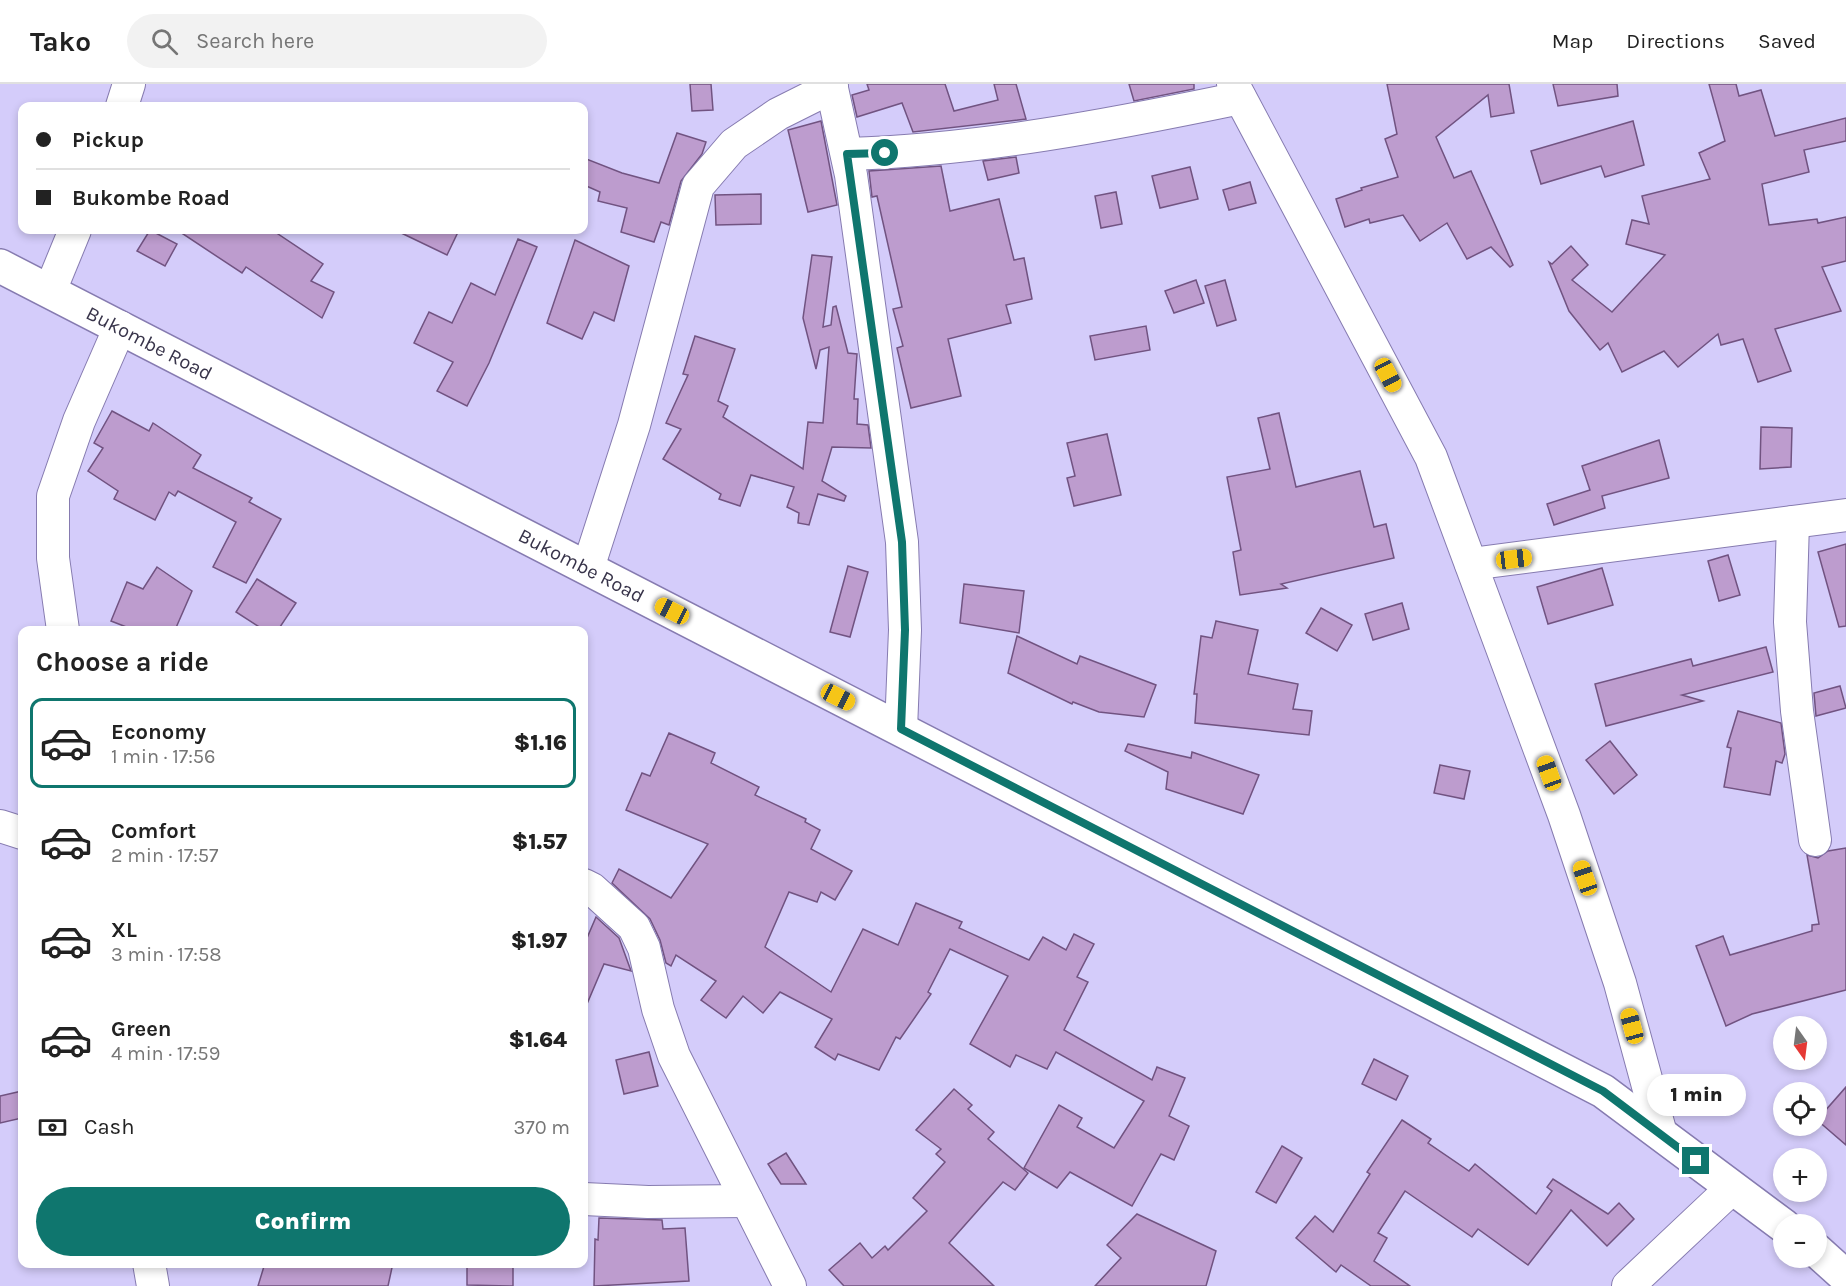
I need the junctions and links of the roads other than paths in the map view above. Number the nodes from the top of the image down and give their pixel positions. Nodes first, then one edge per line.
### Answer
1 (129, 84) edge
2 (832, 85) edge
3 (1237, 91) edge
4 (123, 102) edge
5 (847, 154) junction
6 (73, 234) edge
7 (0, 266) edge
8 (50, 291) junction
9 (120, 327) junction
10 (1846, 515) edge
11 (1793, 522) junction
12 (1471, 564) junction
13 (588, 568) junction
14 (62, 626) edge
15 (901, 729) junction
16 (0, 826) edge
17 (18, 832) edge
18 (1815, 840) dead end
19 (588, 888) edge
20 (1661, 1134) junction
21 (1732, 1188) junction
22 (588, 1199) edge
23 (747, 1201) junction
24 (1773, 1218) edge
25 (1827, 1260) edge
26 (151, 1268) edge
27 (1846, 1276) edge
28 (153, 1286) edge
29 (790, 1286) edge
30 (1628, 1286) edge

1 - 4 street
2 - 5 street
2 - 13 street
3 - 5 street
3 - 12 street
5 - 15 street
6 - 8 street
7 - 8 main road, Bukombe Road
8 - 9 main road, Bukombe Road
9 - 13 main road, Bukombe Road
9 - 14 street
10 - 11 street
11 - 12 street
11 - 18 street
12 - 20 street
13 - 15 main road, Bukombe Road
15 - 20 main road, Bukombe Road
16 - 17 street
19 - 23 street
20 - 21 main road, Bukombe Road
21 - 24 main road, Bukombe Road
21 - 30 street
22 - 23 street
23 - 29 street
25 - 27 main road
26 - 28 street

